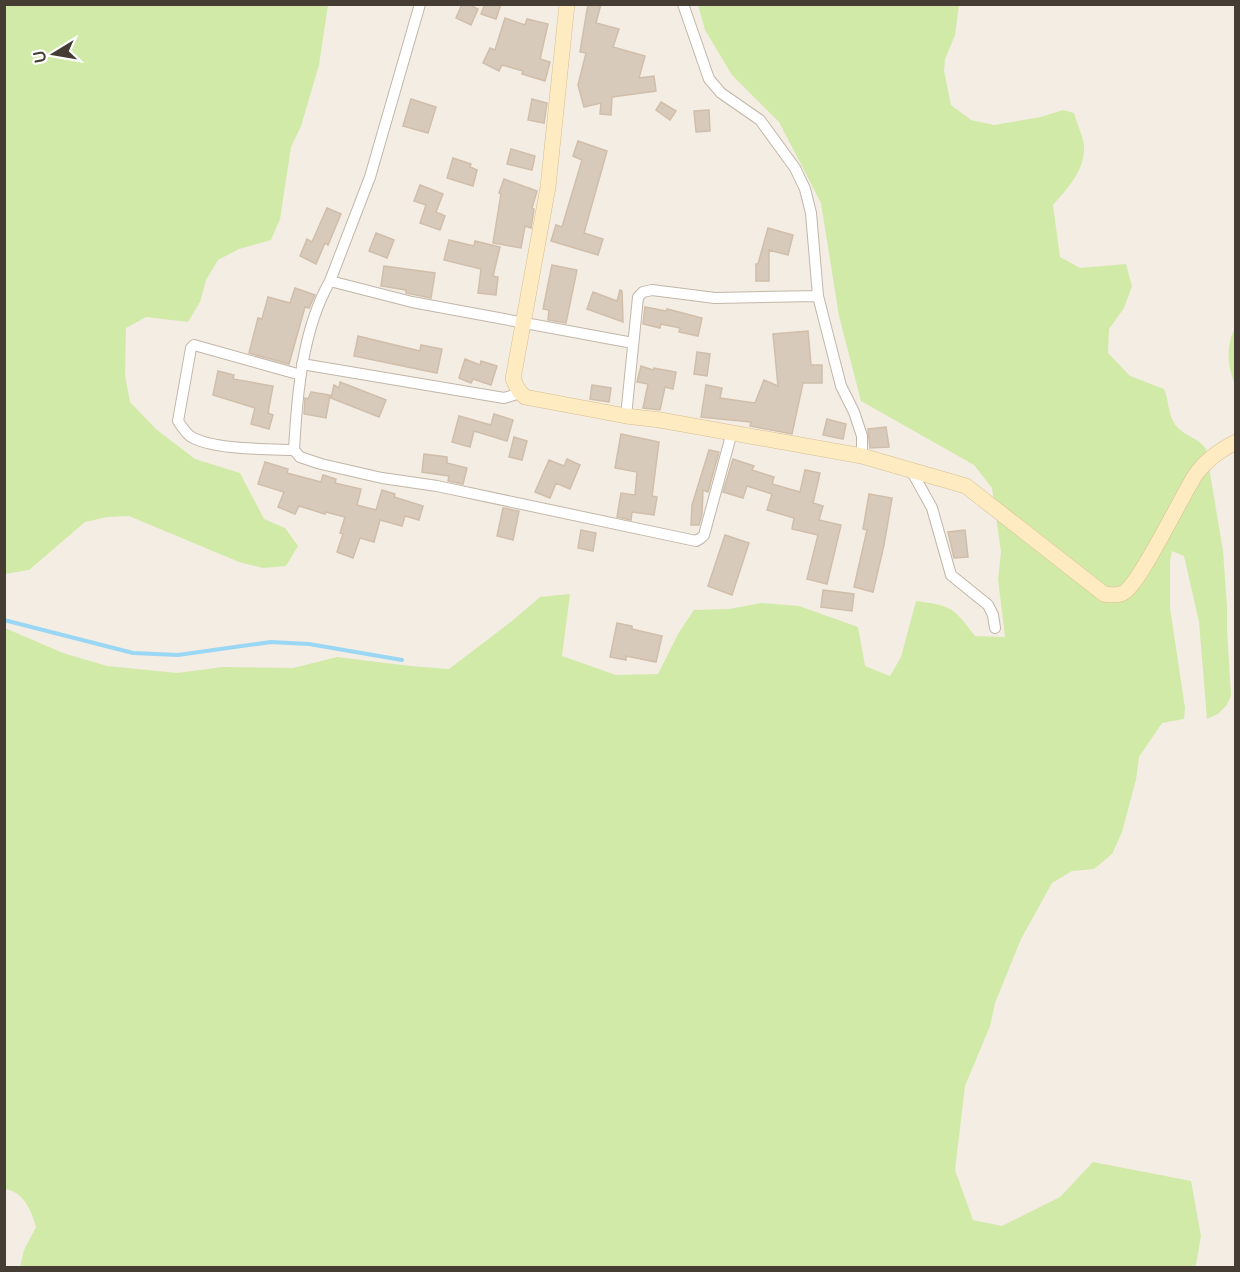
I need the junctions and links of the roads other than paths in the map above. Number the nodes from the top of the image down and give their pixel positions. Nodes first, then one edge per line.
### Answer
1 (420, 4) edge
2 (567, 4) edge
3 (683, 4) edge
4 (330, 281) junction
5 (818, 296) junction
6 (523, 322) junction
7 (633, 343) junction
8 (301, 369) junction
9 (519, 391) junction
10 (626, 416) junction
11 (732, 432) junction
12 (1236, 442) edge
13 (294, 450) junction
14 (862, 456) junction
15 (911, 470) junction
16 (995, 628) dead end

1 - 4 street
2 - 6 main road
3 - 5 street
4 - 6 street
4 - 8 street
5 - 7 street
5 - 14 street
6 - 7 street
6 - 9 main road
7 - 10 street
8 - 9 street
8 - 13 street
8 - 13 street
9 - 10 main road
10 - 11 main road
11 - 13 street
11 - 14 main road
12 - 15 main road
14 - 15 main road
15 - 16 street

